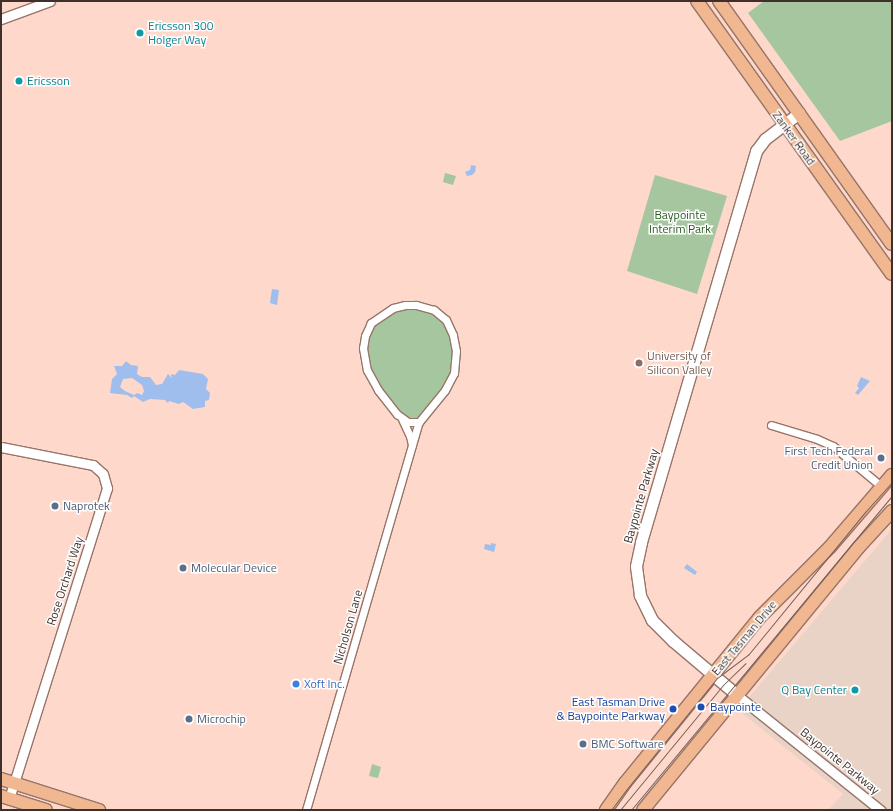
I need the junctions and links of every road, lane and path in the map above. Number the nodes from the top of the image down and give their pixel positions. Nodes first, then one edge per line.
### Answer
1 (50, 1) edge
2 (697, 1) edge
3 (720, 1) edge
4 (1, 19) edge
5 (799, 113) junction
6 (784, 124) junction
7 (892, 244) edge
8 (892, 274) edge
9 (402, 419) junction
10 (419, 422) junction
11 (771, 425) dead end
12 (1, 447) edge
13 (412, 449) junction
14 (892, 475) edge
15 (881, 486) junction
16 (892, 511) edge
17 (713, 675) junction
18 (737, 695) junction
19 (1, 779) edge
20 (14, 783) junction
21 (5, 797) edge
22 (46, 810) edge
23 (99, 810) edge
24 (306, 810) edge
25 (606, 810) edge
26 (643, 810) edge
27 (880, 810) edge

1 - 4 street
2 - 6 main road, Zanker Road
3 - 5 main road, Zanker Road
5 - 6 main road, Baypointe Parkway
5 - 7 main road, Zanker Road
6 - 8 main road, Zanker Road
6 - 17 main road, Baypointe Parkway
9 - 10 street
9 - 10 street, Nicholson Lane
9 - 13 street, Nicholson Lane
10 - 13 street, Nicholson Lane
11 - 15 street
12 - 20 street, Rose Orchard Way
13 - 24 street, Nicholson Lane
14 - 15 main road, East Tasman Drive
15 - 17 main road, East Tasman Drive
16 - 18 main road
17 - 18 main road, Baypointe Parkway
17 - 25 main road, East Tasman Drive
18 - 26 main road
18 - 27 street, Baypointe Parkway
19 - 20 main road
20 - 21 street, Rose Orchard Way
20 - 23 main road
21 - 22 main road

